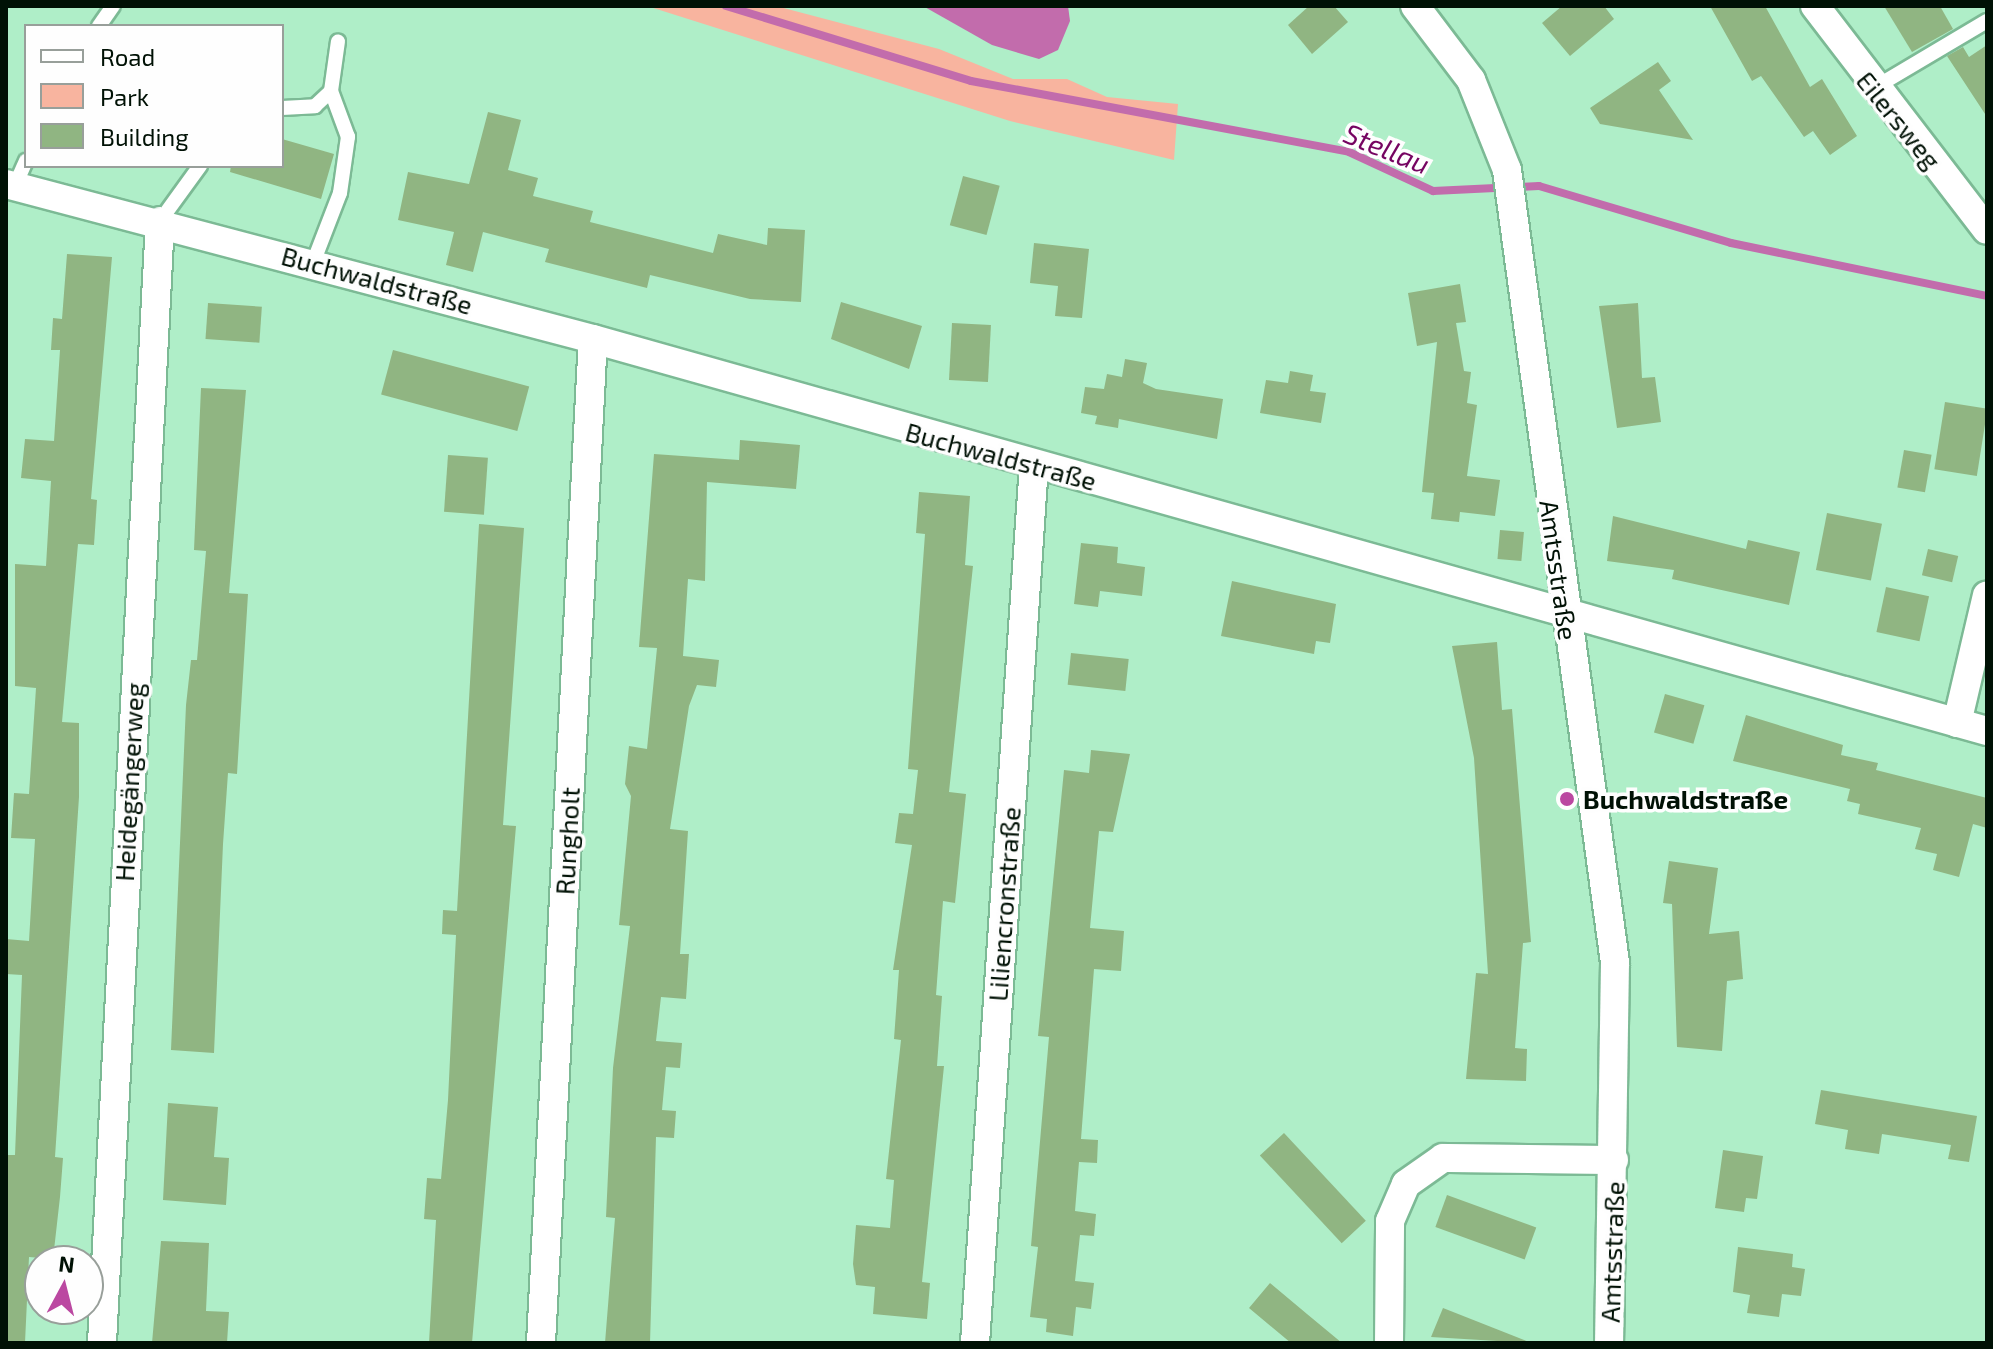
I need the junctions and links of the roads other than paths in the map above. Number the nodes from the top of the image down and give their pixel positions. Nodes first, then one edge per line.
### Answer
1 (113, 6) edge
2 (1415, 6) edge
3 (1815, 6) edge
4 (1987, 21) edge
5 (100, 24) edge
6 (338, 41) dead end
7 (1874, 89) junction
8 (331, 91) junction
9 (284, 108) edge
10 (24, 164) edge
11 (199, 168) edge
12 (8, 188) edge
13 (160, 221) junction
14 (1987, 230) edge
15 (313, 263) junction
16 (593, 339) junction
17 (1034, 465) junction
18 (1987, 595) edge
19 (1564, 613) junction
20 (1957, 723) junction
21 (1987, 731) edge
22 (1614, 1160) junction
23 (102, 1343) edge
24 (541, 1343) edge
25 (975, 1343) edge
26 (1389, 1343) edge
27 (1609, 1343) edge

1 - 5 lane
2 - 19 street, Amtsstraße
3 - 7 street, Eilersweg
4 - 7 lane
6 - 8 lane
7 - 14 street, Eilersweg
8 - 9 lane
8 - 15 lane
10 - 12 lane
11 - 13 lane
12 - 13 street, Buchwaldstraße
13 - 15 street, Buchwaldstraße
13 - 23 street, Heidegängerweg
15 - 16 street, Buchwaldstraße
16 - 17 street, Buchwaldstraße
16 - 24 street, Rungholt
17 - 19 street, Buchwaldstraße
17 - 25 street, Liliencronstraße
18 - 20 street
19 - 20 street, Buchwaldstraße
19 - 22 street, Amtsstraße
20 - 21 street, Buchwaldstraße
22 - 26 street, Amtsstraße
22 - 27 street, Amtsstraße

